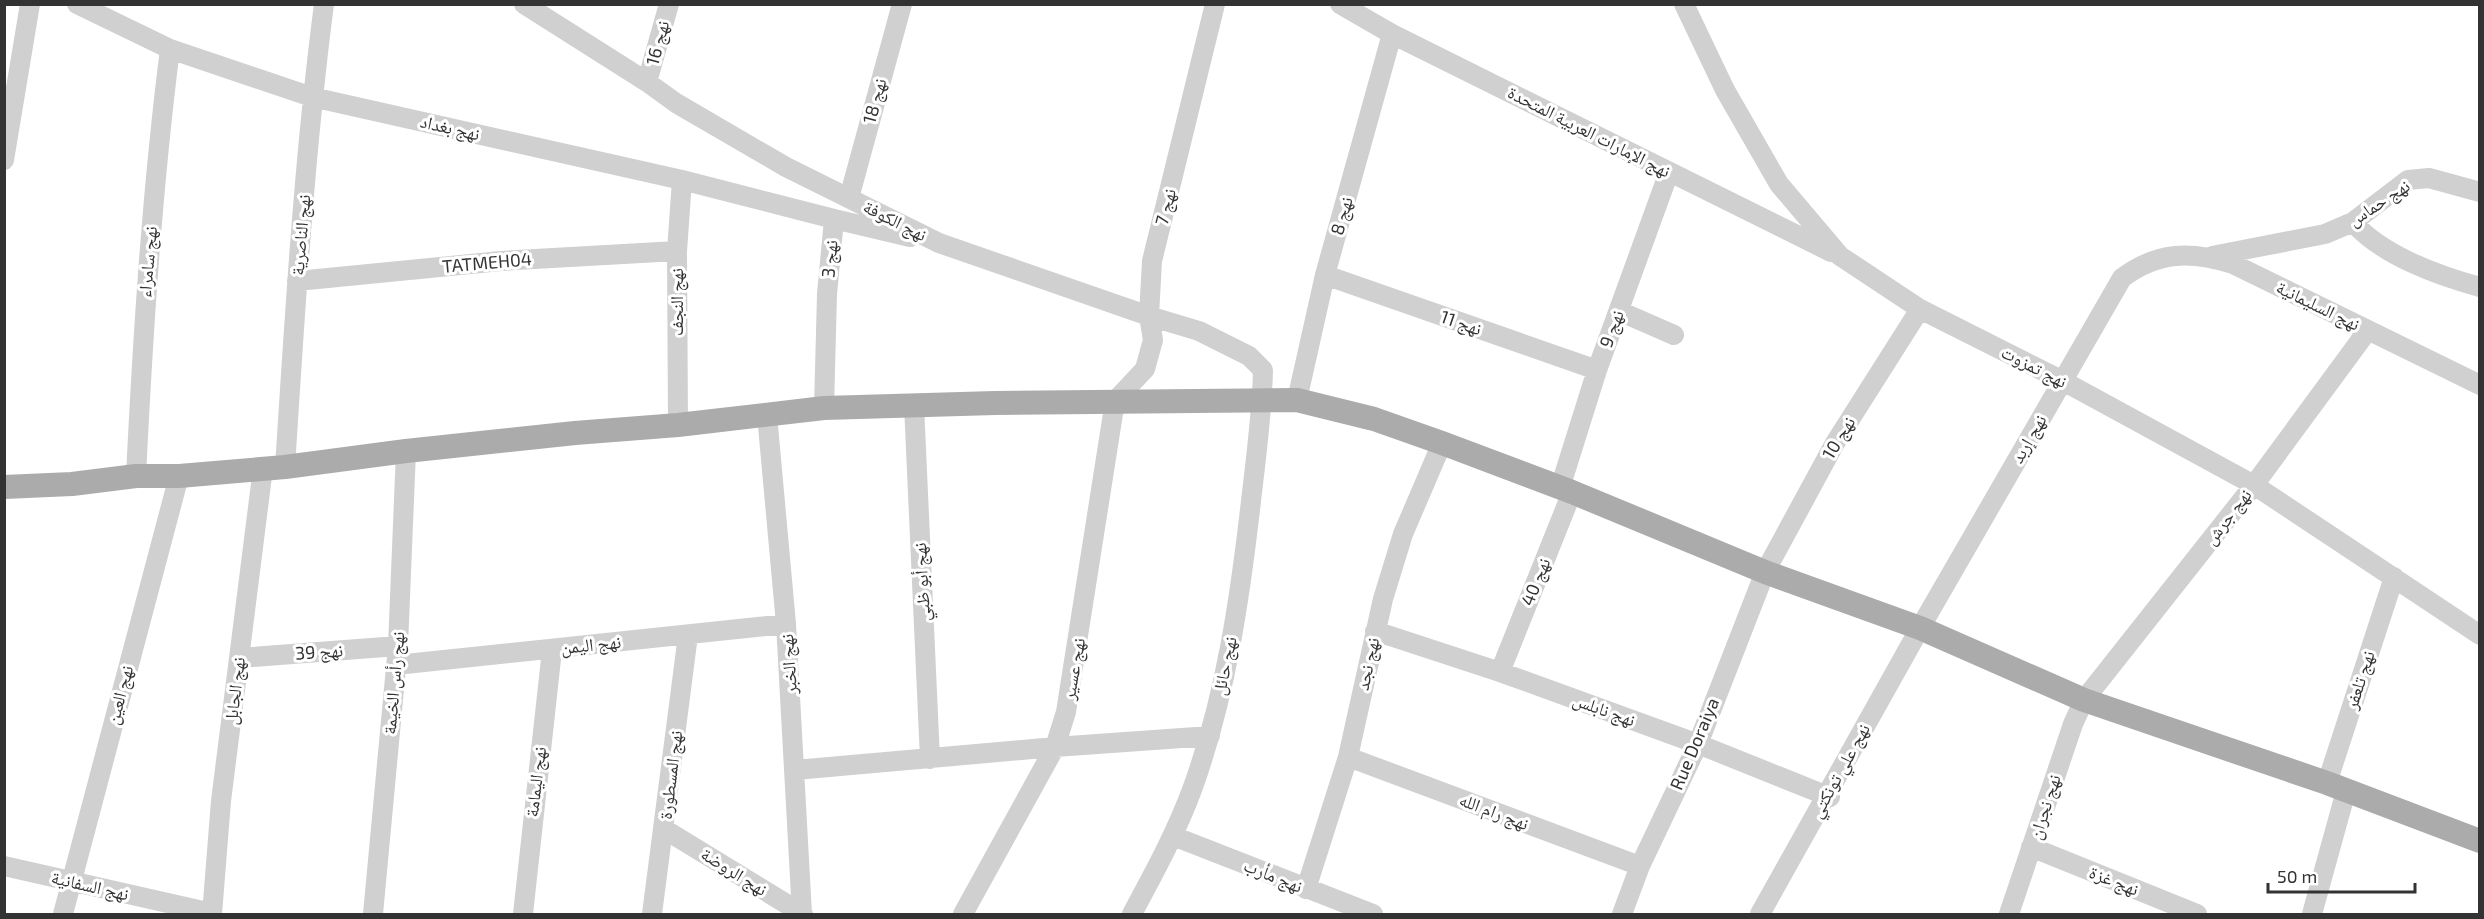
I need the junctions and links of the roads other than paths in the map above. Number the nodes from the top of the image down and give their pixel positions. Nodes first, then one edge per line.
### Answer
1 (30, 4) edge
2 (77, 4) edge
3 (324, 4) edge
4 (524, 4) edge
5 (669, 4) edge
6 (902, 4) edge
7 (1215, 4) edge
8 (1340, 4) edge
9 (1684, 4) edge
10 (1392, 34) junction
11 (170, 49) junction
12 (647, 82) junction
13 (312, 97) junction
14 (4, 160) edge
15 (1669, 172) junction
16 (682, 180) junction
17 (2480, 192) edge
18 (849, 198) junction
19 (834, 219) junction
20 (2353, 222) junction
21 (939, 243) junction
22 (677, 251) junction
23 (1840, 256) junction
24 (2209, 256) junction
25 (2149, 261) joint
26 (1325, 275) junction
27 (297, 281) junction
28 (2480, 287) edge
29 (1920, 309) junction
30 (1619, 311) junction
31 (1149, 316) junction
32 (2368, 330) junction
33 (1674, 335) dead end
34 (1597, 370) junction
35 (2062, 381) junction
36 (2480, 385) edge
37 (1297, 400) junction
38 (1115, 401) junction
39 (1262, 402) junction
40 (914, 405) junction
41 (824, 408) junction
42 (767, 416) junction
43 (678, 425) junction
44 (1442, 443) junction
45 (406, 451) junction
46 (274, 468) junction
47 (136, 476) junction
48 (179, 476) junction
49 (2254, 485) junction
50 (4, 487) edge
51 (1566, 490) junction
52 (1765, 572) junction
53 (2394, 577) junction
54 (786, 624) junction
55 (1920, 628) junction
56 (1375, 631) junction
57 (688, 635) junction
58 (2480, 635) edge
59 (552, 650) junction
60 (397, 656) junction
61 (239, 658) junction
62 (1500, 672) junction
63 (2084, 700) junction
64 (1210, 736) junction
65 (1698, 744) junction
66 (1055, 747) junction
67 (1348, 757) junction
68 (930, 759) junction
69 (795, 770) junction
70 (2336, 787) junction
71 (1828, 797) junction
72 (664, 829) junction
73 (1173, 836) junction
74 (2480, 841) edge
75 (2031, 848) junction
76 (4, 866) edge
77 (1640, 866) junction
78 (70, 882) junction
79 (1306, 889) junction
80 (212, 914) edge
81 (803, 914) edge
82 (63, 915) edge
83 (373, 915) edge
84 (523, 915) edge
85 (652, 915) edge
86 (963, 915) edge
87 (1132, 915) edge
88 (1373, 915) edge
89 (1622, 915) edge
90 (1760, 915) edge
91 (2009, 915) edge
92 (2197, 915) edge
93 (2312, 915) edge

1 - 14 street
2 - 11 street, نهج بغداد
3 - 13 street, نهج الناصرية
4 - 12 street, نهج الكوفة
5 - 12 street, نهج 16
6 - 18 street, نهج 18
7 - 31 street, نهج 7
8 - 10 street, نهج الإمارات العربية المتحدة
9 - 23 street, نهج تمزوت
10 - 15 street, نهج الإمارات العربية المتحدة
10 - 26 street, نهج 8
11 - 13 street, نهج بغداد
11 - 47 street, نهج سامراء
12 - 18 street, نهج الكوفة
13 - 16 street, نهج بغداد
13 - 27 street, نهج الناصرية
15 - 23 street, نهج الإمارات العربية المتحدة
15 - 30 street, نهج 9
16 - 19 street, نهج بغداد
16 - 22 street, نهج النجف
17 - 20 street, نهج حماس
18 - 21 street, نهج الكوفة
19 - 21 street, نهج 3
19 - 41 street, نهج 3
20 - 24 street, نهج حماس
20 - 28 street
21 - 31 street, نهج الكوفة
22 - 27 street, TATMEH04
22 - 43 street, نهج النجف
23 - 29 street, نهج تمزوت
24 - 25 street, نهج السليمانية
24 - 32 street, نهج السليمانية
25 - 35 street, نهج إربد
26 - 34 street, نهج 11
26 - 37 street, نهج 8
27 - 46 street, نهج الناصرية
29 - 35 street, نهج تمزوت
29 - 52 street, نهج 10
30 - 33 street
30 - 34 street, نهج 9
31 - 38 street, نهج 7
31 - 39 street, نهج الكوفة
32 - 36 street, نهج السليمانية
32 - 49 street, نهج جرش
34 - 51 street, نهج 9
35 - 49 street, نهج تمزوت
35 - 55 street, نهج إربد
37 - 39 main road
37 - 44 main road
38 - 39 main road
38 - 40 main road
38 - 66 street, نهج عسير
39 - 64 street, نهج حائل
40 - 41 main road
40 - 68 street, نهج أبو ظبي
41 - 42 main road
42 - 43 main road
42 - 54 street, نهج الخبر
43 - 45 main road
44 - 51 main road
44 - 56 street, نهج نجد
45 - 46 main road
45 - 60 street, نهج رأس الخيمة
46 - 48 main road
46 - 61 street, نهج الجابل
47 - 48 main road
47 - 50 main road
48 - 78 street, نهج العين
49 - 53 street, نهج تمزوت
49 - 63 street, نهج جرش
51 - 52 main road
51 - 62 street, نهج 40
52 - 55 main road
52 - 65 street, Rue Doraiya
53 - 58 street, نهج تمزوت
53 - 70 street, نهج تلعفر
54 - 57 street, نهج اليمن
54 - 69 street, نهج الخبر
55 - 63 main road
55 - 71 street, نهج علي تونكتي
56 - 62 street, نهج نابلس
56 - 67 street, نهج نجد
57 - 59 street, نهج اليمن
57 - 72 street, نهج المسطورة
59 - 60 street, نهج اليمن
59 - 84 street, نهج اليمامة
60 - 61 street, نهج 39
60 - 83 street, نهج رأس الخيمة
61 - 80 street, نهج الجابل
62 - 65 street, نهج نابلس
63 - 70 main road
63 - 75 street, نهج نجران
64 - 66 street
64 - 73 street, نهج حائل
65 - 71 street, نهج نابلس
65 - 77 street, Rue Doraiya
66 - 68 street
66 - 86 street, نهج عسير
67 - 77 street, نهج رام الله
67 - 79 street, نهج نجد
68 - 69 street
69 - 81 street, نهج الخبر
70 - 74 main road
70 - 93 street, نهج تلعفر
71 - 90 street, نهج علي تونكتي
72 - 81 street, نهج الروضة
72 - 85 street, نهج المسطورة
73 - 79 street, نهج مأرب
73 - 87 street, نهج حائل
75 - 91 street, نهج نجران
75 - 92 street, نهج غزة
76 - 78 street, نهج السفانية
77 - 89 street, Rue Doraiya
78 - 80 street, نهج السفانية
78 - 82 street, نهج العين
79 - 88 street, نهج مأرب

